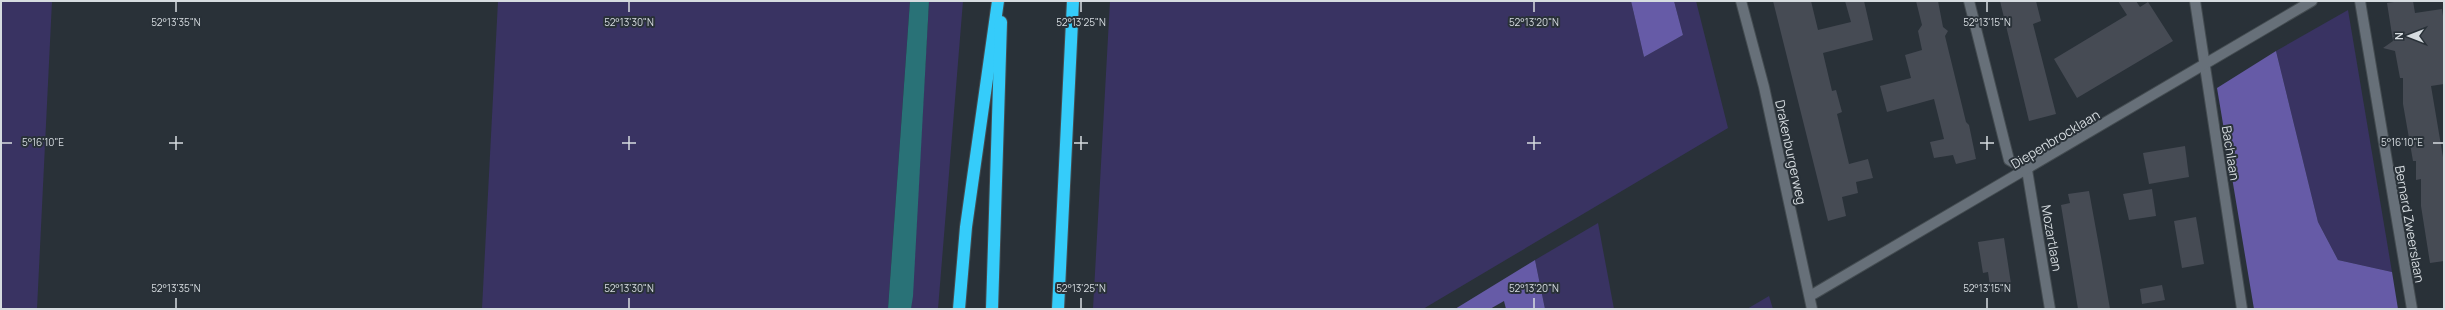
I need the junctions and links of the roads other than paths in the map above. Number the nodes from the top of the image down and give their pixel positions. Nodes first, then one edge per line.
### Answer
1 (998, 1) edge
2 (1002, 1) edge
3 (1073, 1) edge
4 (1741, 1) edge
5 (1969, 1) edge
6 (2195, 1) edge
7 (2312, 1) edge
8 (2360, 1) edge
9 (2204, 66) junction
10 (2027, 170) junction
11 (1810, 296) junction
12 (959, 309) edge
13 (992, 309) edge
14 (1058, 309) edge
15 (1812, 309) edge
16 (2050, 309) edge
17 (2242, 309) edge
18 (2412, 309) edge

1 - 12 highway
2 - 13 highway
3 - 14 highway
4 - 11 street, Drakenburgerweg
5 - 10 street
6 - 9 street, Bachlaan
7 - 9 street, Diepenbrocklaan
8 - 18 street, Bernard Zweerslaan
9 - 10 street, Diepenbrocklaan
9 - 17 street, Bachlaan
10 - 11 street, Diepenbrocklaan
10 - 16 street, Mozartlaan
11 - 15 street, Drakenburgerweg

